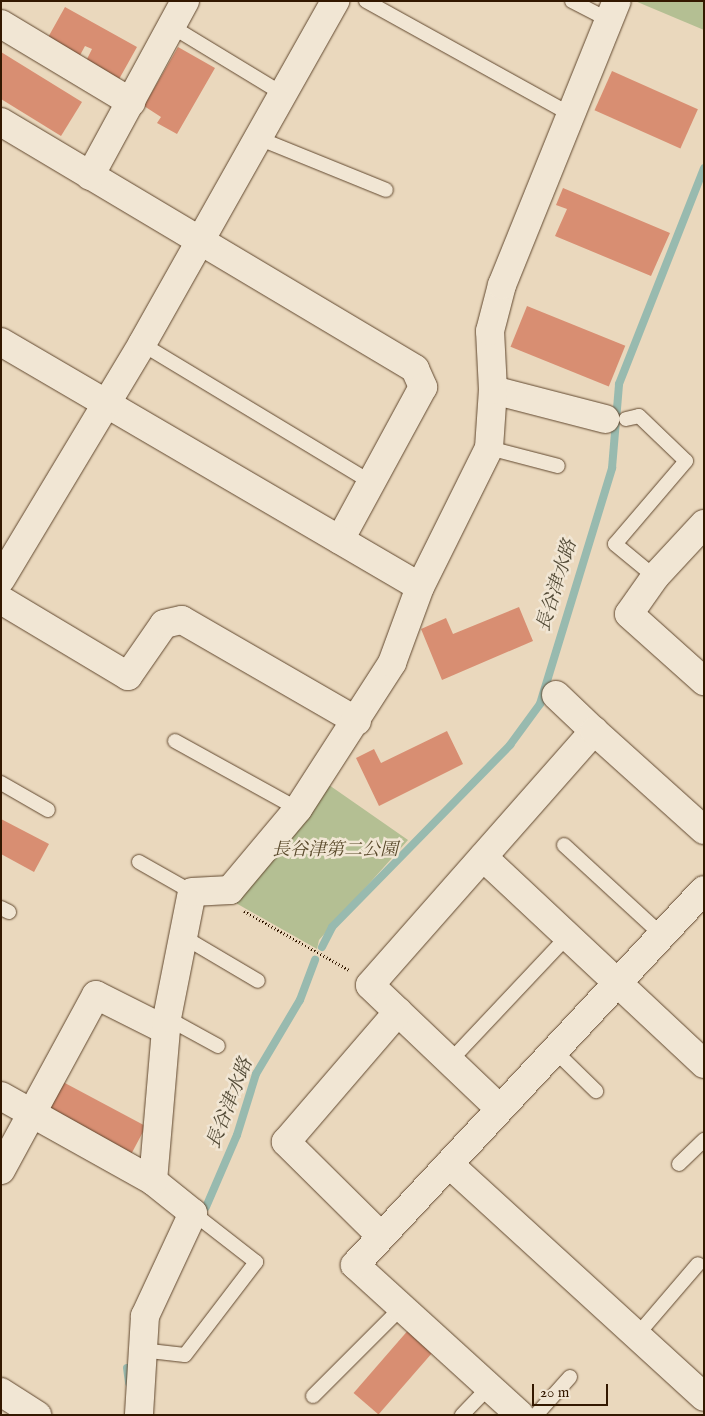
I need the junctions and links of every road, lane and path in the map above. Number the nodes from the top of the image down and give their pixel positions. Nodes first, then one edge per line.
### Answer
1 (185, 1) edge
2 (335, 1) edge
3 (366, 1) edge
4 (572, 1) edge
5 (613, 10) edge
6 (1, 24) edge
7 (171, 26) junction
8 (283, 94) junction
9 (130, 102) junction
10 (572, 115) junction
11 (1, 122) edge
12 (258, 138) junction
13 (90, 176) junction
14 (386, 190) dead end
15 (199, 242) junction
16 (1, 342) edge
17 (142, 344) junction
18 (493, 390) junction
19 (106, 401) junction
20 (616, 419) joint
21 (489, 448) junction
22 (558, 466) dead end
23 (371, 482) junction
24 (704, 524) edge
25 (340, 540) junction
26 (655, 577) junction
27 (1, 579) edge
28 (420, 587) junction
29 (1, 600) edge
30 (704, 681) edge
31 (556, 695) dead end
32 (357, 721) junction
33 (594, 731) junction
34 (176, 741) dead end
35 (1, 783) edge
36 (298, 808) junction
37 (48, 810) dead end
38 (704, 830) edge
39 (564, 845) dead end
40 (484, 857) junction
41 (139, 862) dead end
42 (202, 891) junction
43 (701, 900) edge
44 (662, 935) junction
45 (182, 936) junction
46 (567, 937) junction
47 (258, 981) dead end
48 (616, 983) junction
49 (370, 985) junction
50 (398, 1012) junction
51 (167, 1024) junction
52 (218, 1046) dead end
53 (554, 1050) junction
54 (450, 1061) junction
55 (704, 1064) edge
56 (596, 1092) dead end
57 (1, 1096) edge
58 (499, 1108) junction
59 (33, 1114) junction
60 (704, 1140) edge
61 (449, 1164) junction
62 (678, 1164) dead end
63 (1, 1170) edge
64 (153, 1182) junction
65 (193, 1213) junction
66 (381, 1236) junction
67 (698, 1264) dead end
68 (402, 1307) junction
69 (638, 1334) junction
70 (141, 1350) junction
71 (570, 1377) dead end
72 (489, 1387) junction
73 (1, 1392) edge
74 (313, 1396) dead end
75 (704, 1397) edge
76 (37, 1415) edge
77 (139, 1415) edge
78 (462, 1415) edge
79 (520, 1415) edge
80 (536, 1415) edge

1 - 7 street
2 - 8 street
3 - 10 lane
4 - 5 lane
5 - 10 street
6 - 9 street
7 - 8 lane
7 - 9 street
8 - 12 street
9 - 13 street
10 - 18 street
11 - 13 street
12 - 14 lane
12 - 15 street
13 - 15 street
15 - 17 street
15 - 23 street
16 - 19 street
17 - 19 street
17 - 23 lane
18 - 20 street
18 - 21 street
19 - 25 street
19 - 27 street
20 - 26 lane
21 - 22 lane
21 - 28 street
23 - 25 street
24 - 26 street
25 - 28 street
26 - 30 street
28 - 32 street
29 - 32 street
31 - 33 street
32 - 36 street
33 - 38 street
33 - 40 street
34 - 36 lane
35 - 37 lane
36 - 42 street
39 - 44 lane
40 - 46 street
40 - 49 street
41 - 42 lane
42 - 45 street
42 - 49 path
43 - 44 street
44 - 48 street
45 - 47 lane
45 - 51 street
46 - 48 street
46 - 54 lane
48 - 53 street
48 - 55 street
49 - 50 street
50 - 54 street
50 - 66 street
51 - 52 lane
51 - 59 street
51 - 64 street
53 - 56 lane
53 - 58 street
54 - 58 street
57 - 59 street
58 - 61 street
59 - 63 street
59 - 64 street
60 - 62 lane
61 - 66 street
61 - 69 street
64 - 65 street
65 - 70 street
65 - 70 lane
66 - 68 street
67 - 69 lane
68 - 72 street
68 - 74 lane
69 - 75 street
70 - 77 street
71 - 80 lane
72 - 78 lane
72 - 79 street
73 - 76 street

